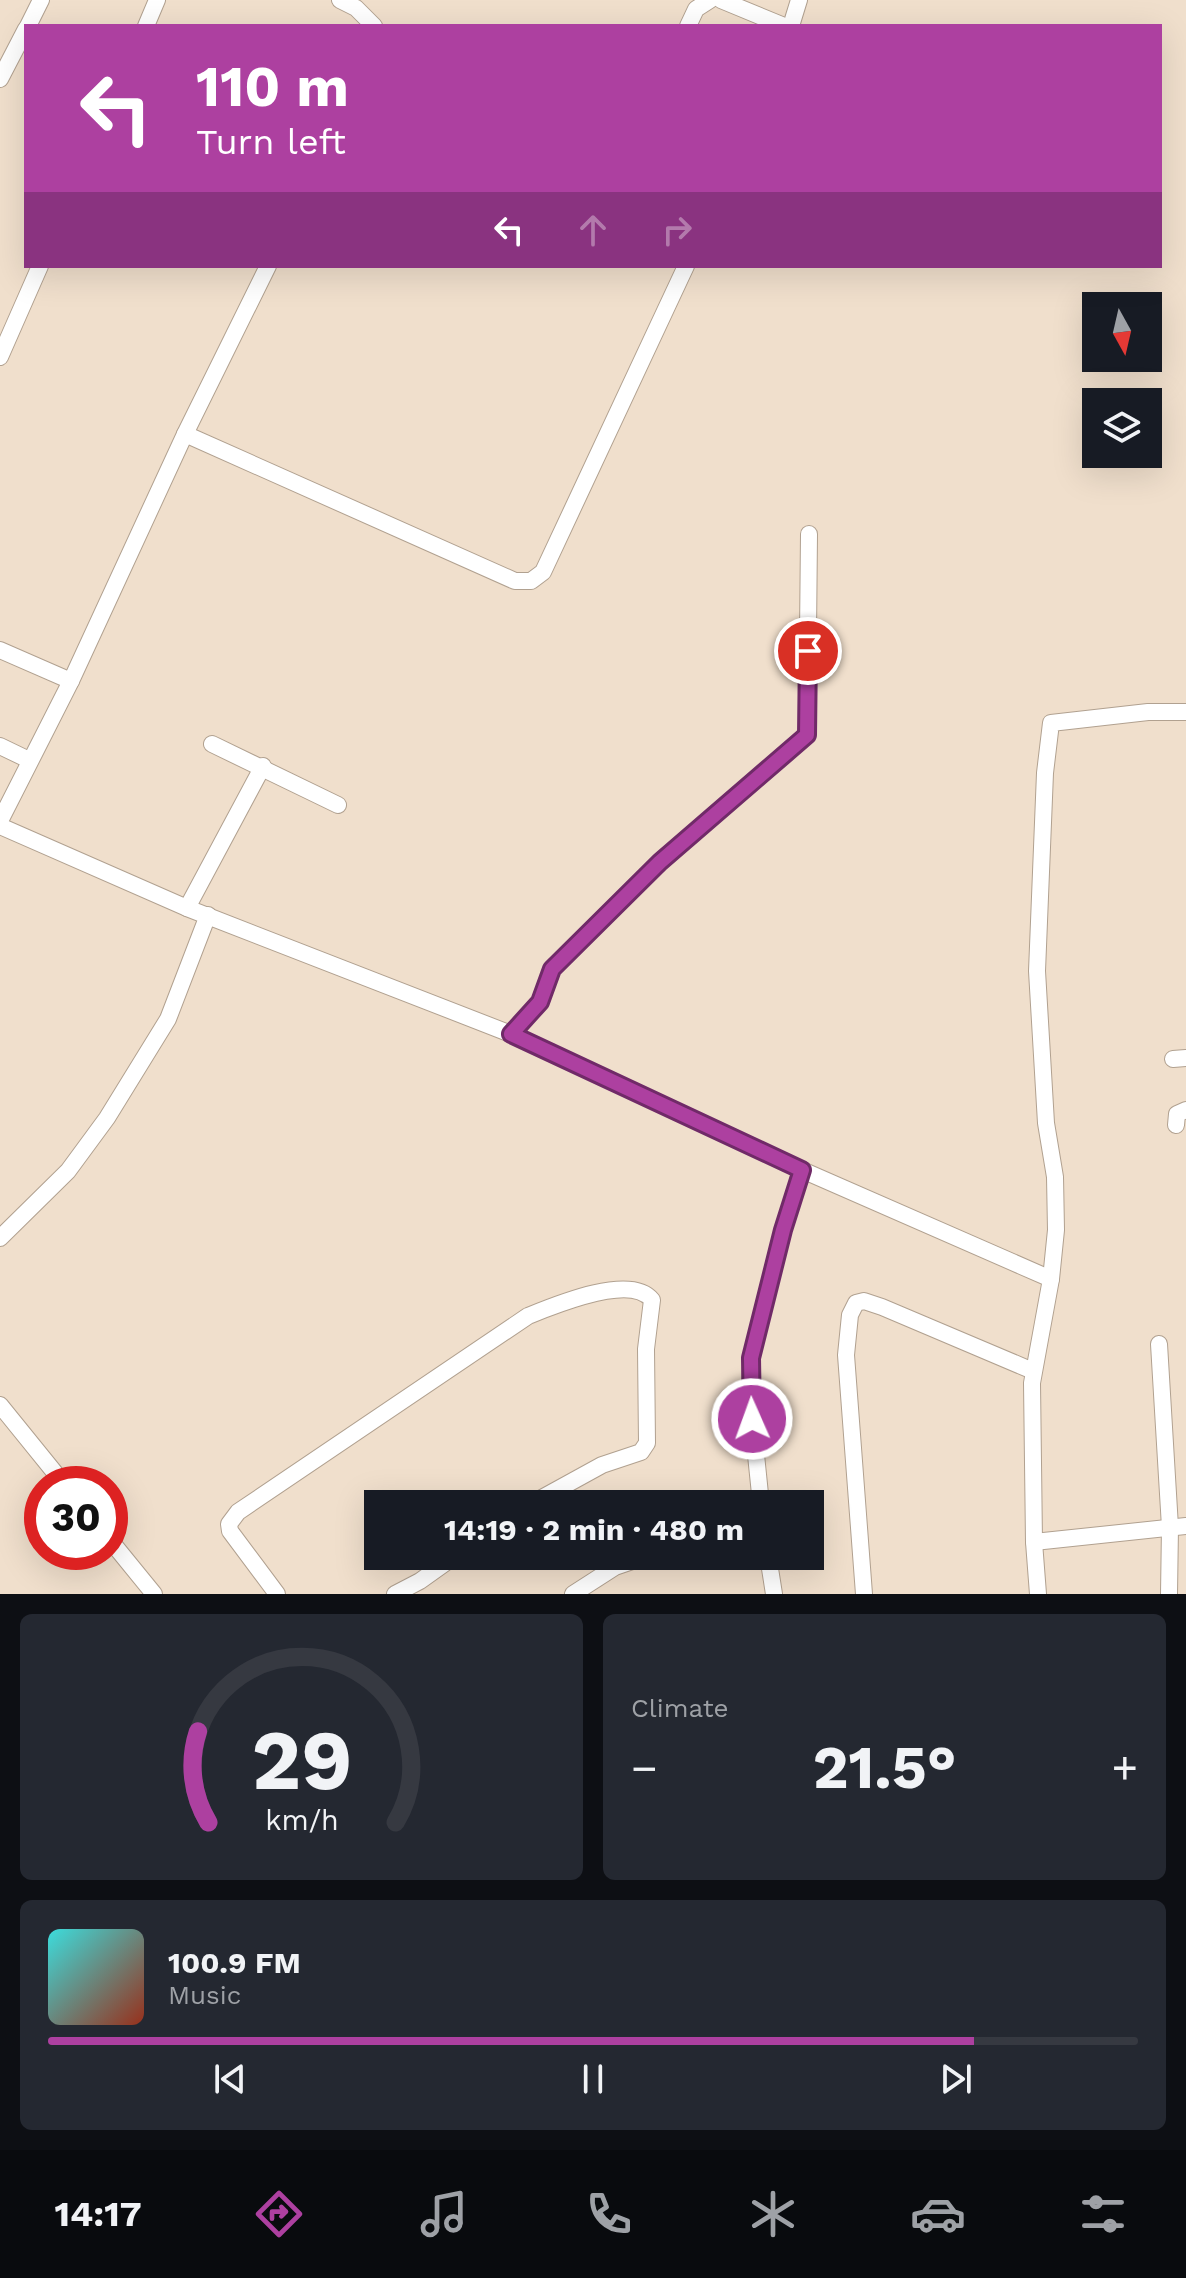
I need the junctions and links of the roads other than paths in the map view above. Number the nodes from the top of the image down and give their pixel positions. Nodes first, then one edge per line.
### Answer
1 (41, 0) edge
2 (157, 0) edge
3 (340, 0) edge
4 (710, 0) edge
5 (721, 0) edge
6 (799, 0) edge
7 (29, 24) edge
8 (147, 24) edge
9 (374, 24) edge
10 (689, 24) edge
11 (779, 24) edge
12 (792, 24) edge
13 (24, 34) edge
14 (0, 79) edge
15 (39, 268) edge
16 (267, 268) edge
17 (685, 268) edge
18 (0, 357) edge
19 (185, 434) junction
20 (809, 534) dead end
21 (0, 650) edge
22 (71, 681) junction
23 (1186, 712) edge
24 (212, 744) dead end
25 (0, 746) edge
26 (29, 760) junction
27 (263, 766) junction
28 (338, 805) dead end
29 (0, 823) edge
30 (187, 908) junction
31 (208, 915) junction
32 (511, 1034) junction
33 (1186, 1110) edge
34 (1176, 1125) dead end
35 (802, 1170) junction
36 (0, 1238) edge
37 (1051, 1279) junction
38 (1159, 1344) dead end
39 (1033, 1371) junction
40 (0, 1405) edge
41 (49, 1466) edge
42 (556, 1490) edge
43 (760, 1490) edge
44 (1178, 1527) edge
45 (1034, 1542) junction
46 (128, 1562) edge
47 (441, 1570) edge
48 (610, 1570) edge
49 (770, 1570) edge
50 (425, 1587) edge
51 (154, 1594) edge
52 (277, 1594) edge
53 (395, 1594) edge
54 (573, 1594) edge
55 (774, 1594) edge
56 (864, 1594) edge
57 (1038, 1594) edge
58 (1169, 1594) edge

1 - 7 street
2 - 8 street
3 - 9 street
4 - 10 street
5 - 11 street
6 - 12 street
13 - 14 street
15 - 18 street
16 - 19 street
17 - 19 street
19 - 22 street
20 - 32 street
21 - 22 street
22 - 26 street
23 - 37 street
24 - 27 street
25 - 26 street
26 - 29 street
27 - 28 street
27 - 30 street
29 - 30 street
30 - 31 street
31 - 32 street
31 - 36 street
32 - 35 street
33 - 34 street
35 - 37 street
35 - 43 street
37 - 39 street
38 - 44 street
39 - 45 street
39 - 56 street
40 - 41 street
42 - 52 street
44 - 45 street
44 - 58 street
45 - 57 street
46 - 51 street
47 - 50 street
48 - 54 street
49 - 55 street
50 - 53 street

